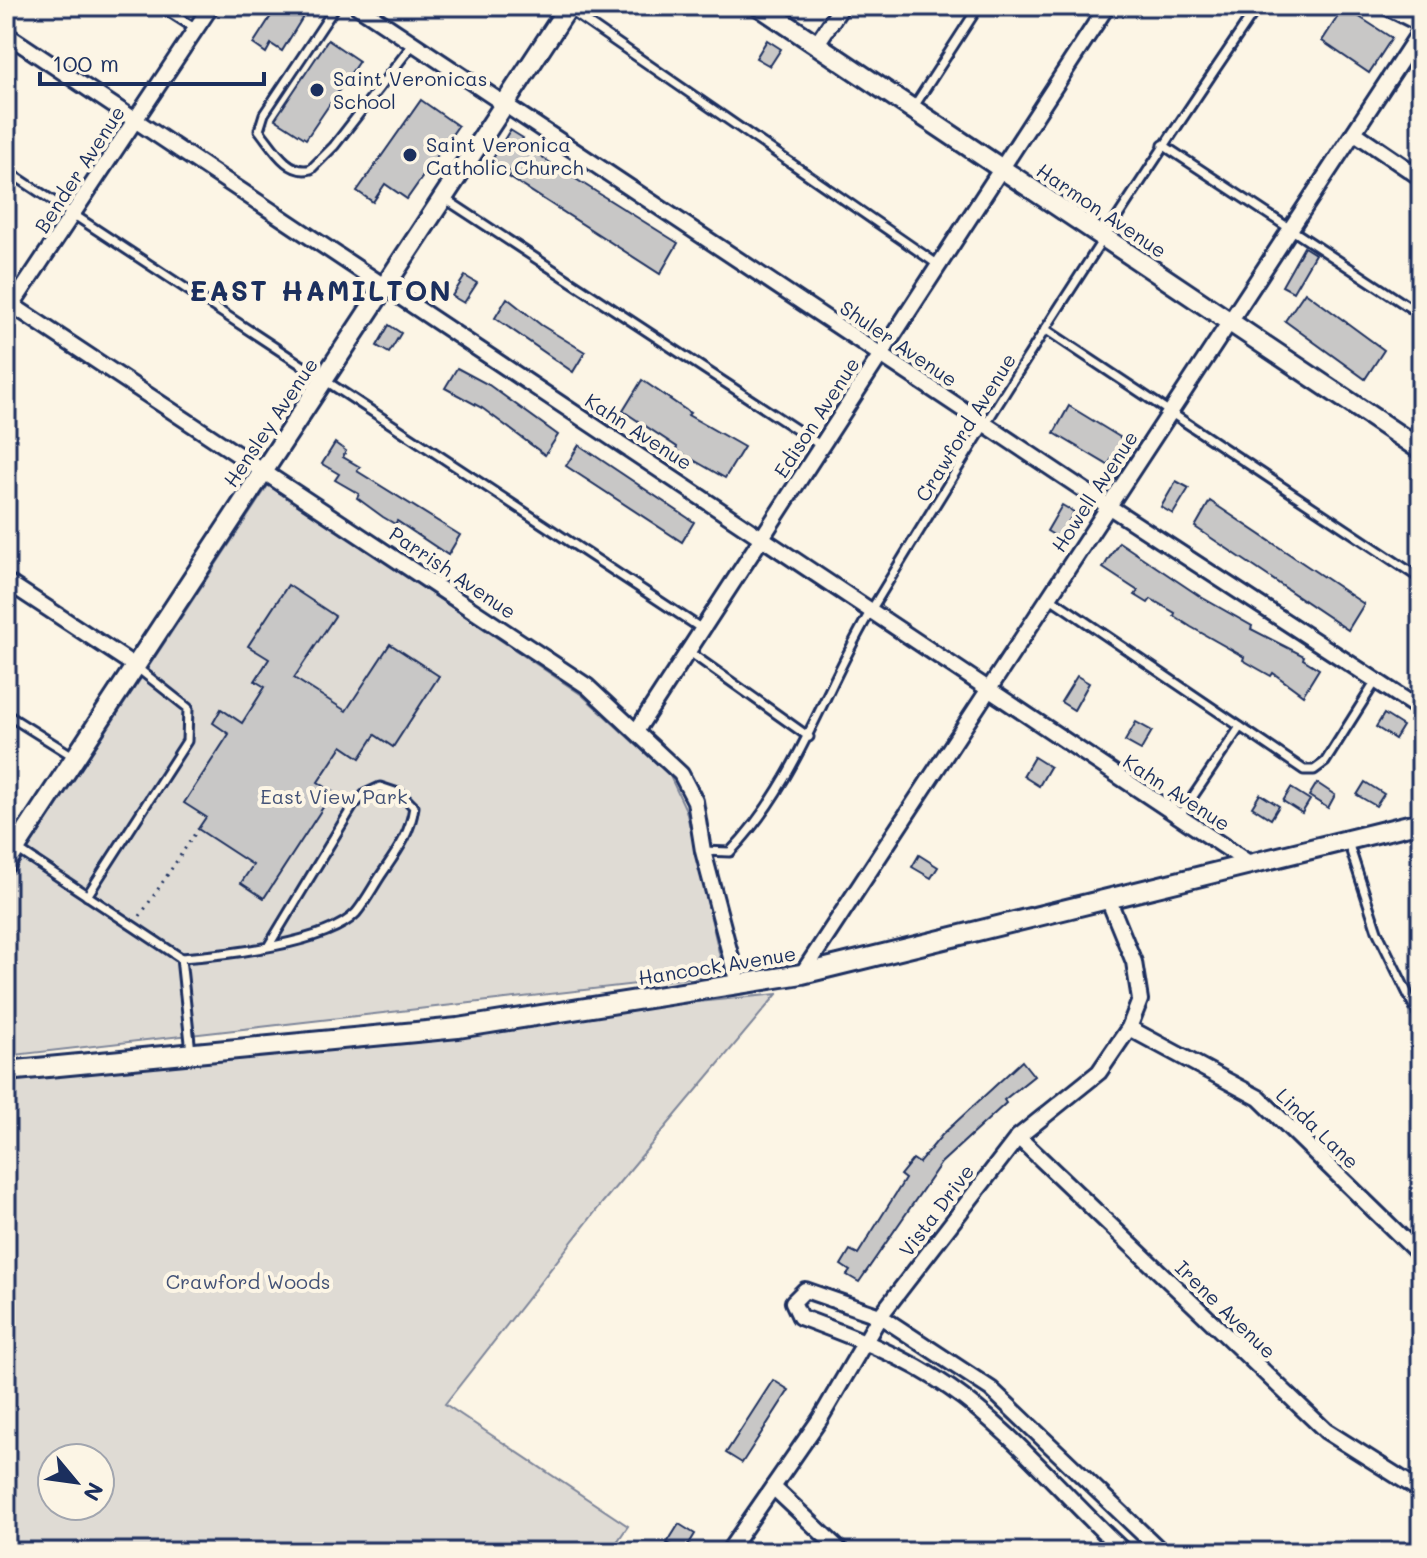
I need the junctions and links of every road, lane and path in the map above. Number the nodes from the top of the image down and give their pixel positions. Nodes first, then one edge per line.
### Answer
1 (160, 6) edge
2 (211, 6) edge
3 (336, 6) edge
4 (357, 6) edge
5 (759, 6) edge
6 (842, 6) edge
7 (979, 6) edge
8 (1107, 6) edge
9 (1258, 6) edge
10 (1385, 6) edge
11 (566, 7) edge
12 (1421, 24) edge
13 (196, 29) junction
14 (1421, 30) edge
15 (6, 34) edge
16 (414, 43) junction
17 (816, 45) junction
18 (504, 103) junction
19 (912, 109) junction
20 (135, 120) junction
21 (1355, 133) junction
22 (1163, 145) junction
23 (1002, 169) junction
24 (6, 170) edge
25 (1421, 178) edge
26 (443, 197) junction
27 (75, 213) junction
28 (1292, 228) junction
29 (1103, 237) junction
30 (937, 264) junction
31 (384, 287) junction
32 (8, 307) edge
33 (1421, 315) edge
34 (1229, 321) junction
35 (1045, 329) junction
36 (879, 355) junction
37 (325, 381) junction
38 (1169, 413) junction
39 (985, 424) junction
40 (820, 445) junction
41 (1421, 450) edge
42 (264, 470) junction
43 (1108, 506) junction
44 (764, 537) junction
45 (1421, 579) edge
46 (6, 581) edge
47 (1049, 596) junction
48 (870, 612) junction
49 (704, 630) junction
50 (688, 651) junction
51 (135, 666) junction
52 (1377, 680) junction
53 (986, 690) junction
54 (1421, 710) edge
55 (6, 714) edge
56 (1240, 727) junction
57 (637, 730) junction
58 (809, 737) junction
59 (75, 757) junction
60 (1179, 817) junction
61 (1421, 822) edge
62 (198, 829) dead end
63 (1347, 840) junction
64 (9, 850) edge
65 (703, 851) junction
66 (1249, 863) junction
67 (87, 896) junction
68 (1109, 901) junction
69 (133, 926) junction
70 (269, 945) junction
71 (181, 958) junction
72 (802, 974) junction
73 (738, 984) junction
74 (1421, 1021) edge
75 (1129, 1028) junction
76 (191, 1054) junction
77 (6, 1071) edge
78 (1018, 1137) junction
79 (1421, 1256) edge
80 (880, 1316) junction
81 (865, 1342) junction
82 (773, 1487) junction
83 (1421, 1491) edge
84 (728, 1552) edge
85 (842, 1552) edge
86 (1125, 1552) edge
87 (1162, 1552) edge

1 - 13 lane
2 - 13 street, Bender Avenue
3 - 16 lane
4 - 16 street, Shuler Avenue
5 - 17 street, Harmon Avenue
6 - 17 street
7 - 19 lane
8 - 23 street, Edison Avenue
9 - 22 lane, Crawford Avenue
10 - 12 street
11 - 18 street, Hensley Avenue
11 - 30 lane
13 - 20 street, Bender Avenue
14 - 21 street, Howell Avenue
15 - 20 street, Kahn Avenue
16 - 18 street, Shuler Avenue
17 - 19 street, Harmon Avenue
18 - 26 street, Hensley Avenue
18 - 36 street, Shuler Avenue
19 - 23 street, Harmon Avenue
20 - 27 street, Bender Avenue
20 - 31 street, Kahn Avenue
21 - 25 street
21 - 28 street, Howell Avenue
22 - 28 lane
22 - 29 lane, Crawford Avenue
23 - 29 street, Harmon Avenue
23 - 30 street, Edison Avenue
24 - 27 lane
26 - 31 street, Hensley Avenue
26 - 40 lane
27 - 32 street, Bender Avenue
27 - 37 lane
28 - 33 lane
28 - 34 street, Howell Avenue
29 - 34 street, Harmon Avenue
29 - 35 lane, Crawford Avenue
30 - 36 street, Edison Avenue
31 - 37 street, Hensley Avenue
31 - 44 street, Kahn Avenue
32 - 42 street, Parrish Avenue
34 - 38 street, Howell Avenue
34 - 41 street, Harmon Avenue
35 - 38 lane
35 - 39 lane, Crawford Avenue
36 - 39 street, Shuler Avenue
36 - 40 street, Edison Avenue
37 - 42 street, Hensley Avenue
37 - 49 lane
38 - 43 street, Howell Avenue
38 - 45 lane
39 - 43 street, Shuler Avenue
39 - 48 lane, Crawford Avenue
40 - 44 street, Edison Avenue
42 - 51 street, Hensley Avenue
42 - 57 street, Parrish Avenue
43 - 47 street, Howell Avenue
43 - 52 street, Shuler Avenue
44 - 48 street, Kahn Avenue
44 - 49 street, Edison Avenue
46 - 51 street
47 - 53 street, Howell Avenue
47 - 56 lane
48 - 53 street, Kahn Avenue
48 - 58 lane, Crawford Avenue
49 - 50 street, Edison Avenue
50 - 57 street, Edison Avenue
50 - 58 lane
51 - 59 street, Hensley Avenue
51 - 67 lane
52 - 54 street, Shuler Avenue
52 - 56 lane
53 - 60 street, Kahn Avenue
53 - 72 street, Howell Avenue
55 - 59 lane
56 - 60 lane
57 - 65 street, Parrish Avenue
58 - 65 lane, Crawford Avenue
59 - 64 street, Hensley Avenue
60 - 66 street, Kahn Avenue
61 - 63 street, Hancock Avenue
62 - 69 path
63 - 66 street, Hancock Avenue
63 - 74 lane
64 - 67 lane
65 - 73 street, Parrish Avenue
66 - 68 street, Hancock Avenue
67 - 69 lane
68 - 72 street, Hancock Avenue
68 - 75 street, Vista Drive
69 - 71 lane
70 - 70 lane
70 - 71 lane
71 - 76 lane
72 - 73 street, Hancock Avenue
73 - 76 street, Hancock Avenue
75 - 78 street, Vista Drive
75 - 79 street, Linda Lane
76 - 77 street, Hancock Avenue
78 - 80 street, Vista Drive
78 - 83 street, Irene Avenue
80 - 81 street, Vista Drive
80 - 81 street
80 - 87 street
81 - 82 street, Vista Drive
81 - 86 street
82 - 84 street, Vista Drive
82 - 85 street

